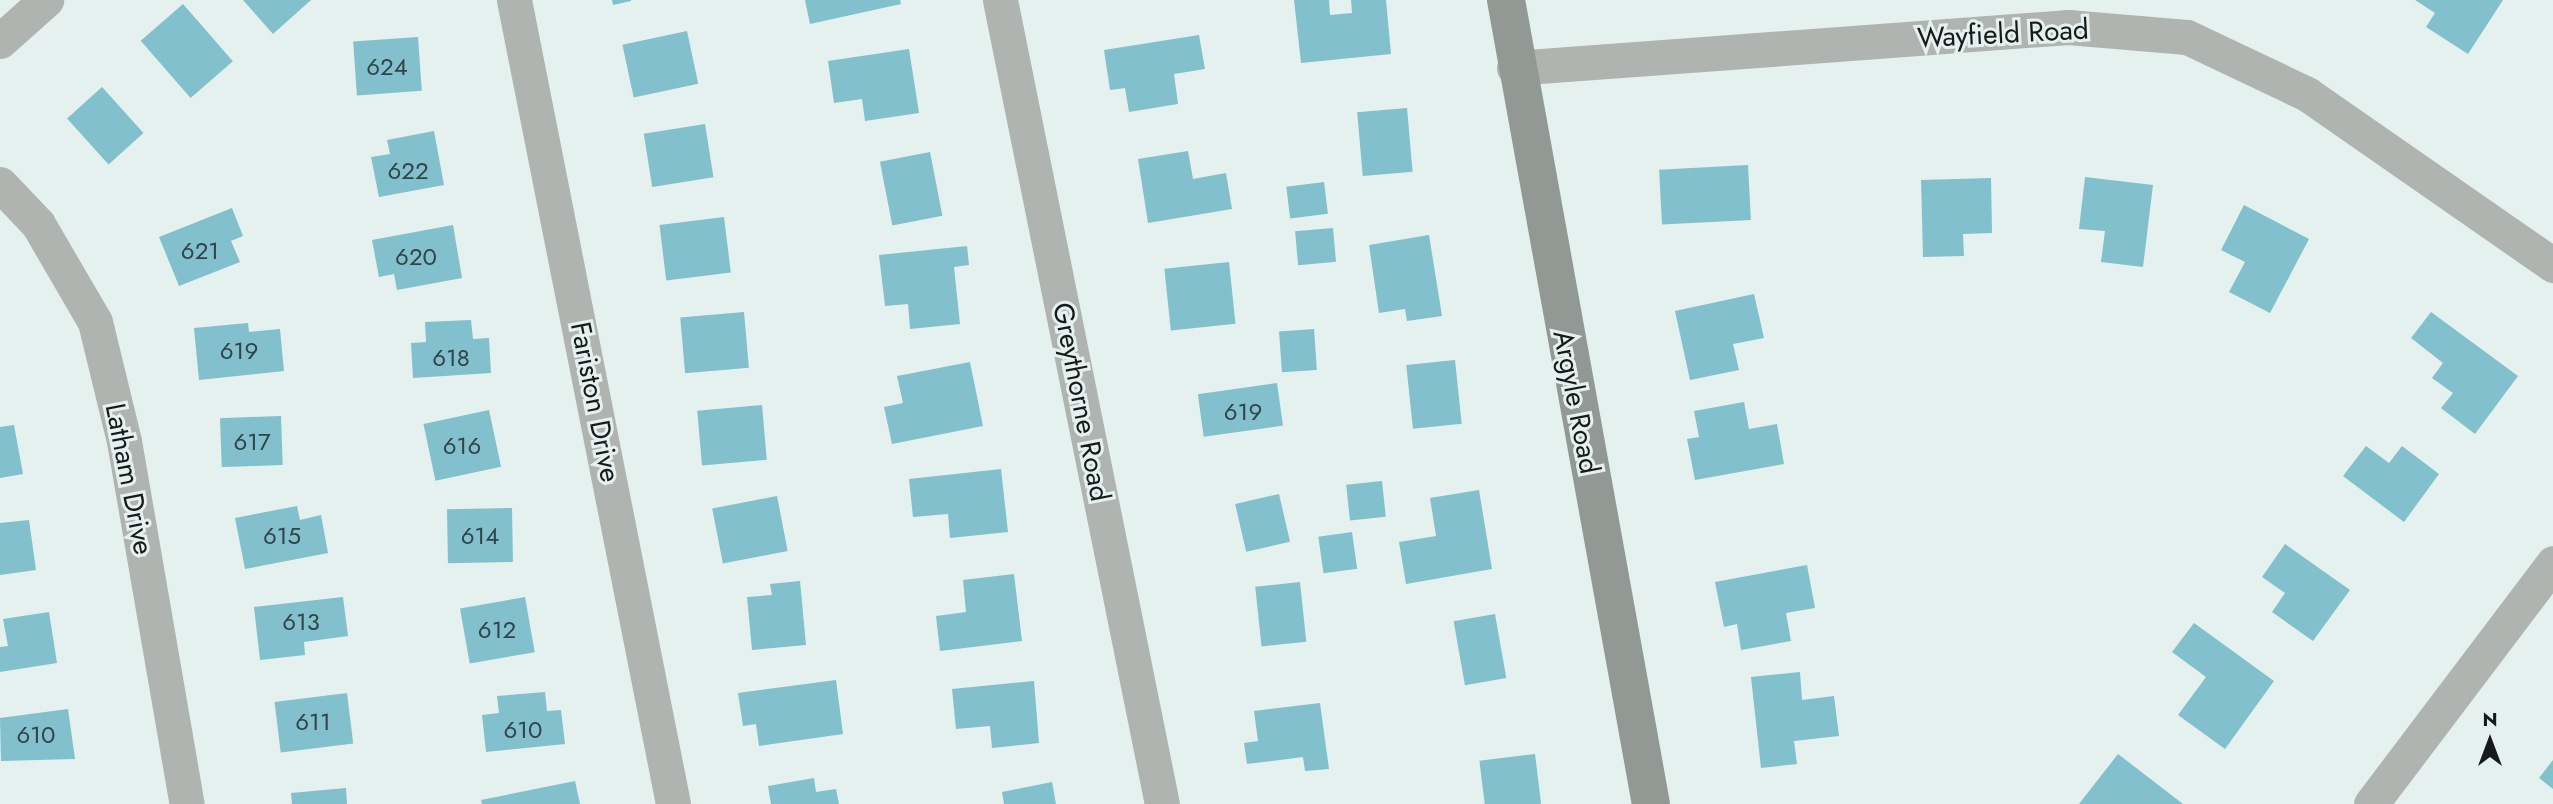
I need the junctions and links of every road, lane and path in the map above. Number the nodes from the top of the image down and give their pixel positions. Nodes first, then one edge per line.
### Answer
1 (46, 0) edge
2 (514, 0) edge
3 (1000, 0) edge
4 (1506, 0) edge
5 (0, 41) edge
6 (1514, 68) junction
7 (0, 184) edge
8 (2553, 265) edge
9 (2553, 563) edge
10 (187, 804) edge
11 (673, 804) edge
12 (1162, 804) edge
13 (1650, 804) edge
14 (2371, 804) edge

1 - 5 street
2 - 11 street, Fariston Drive
3 - 12 street, Greythorne Road
4 - 6 street, Argyle Road
6 - 8 street, Wayfield Road
6 - 13 street, Argyle Road
7 - 10 street, Latham Drive
9 - 14 street

